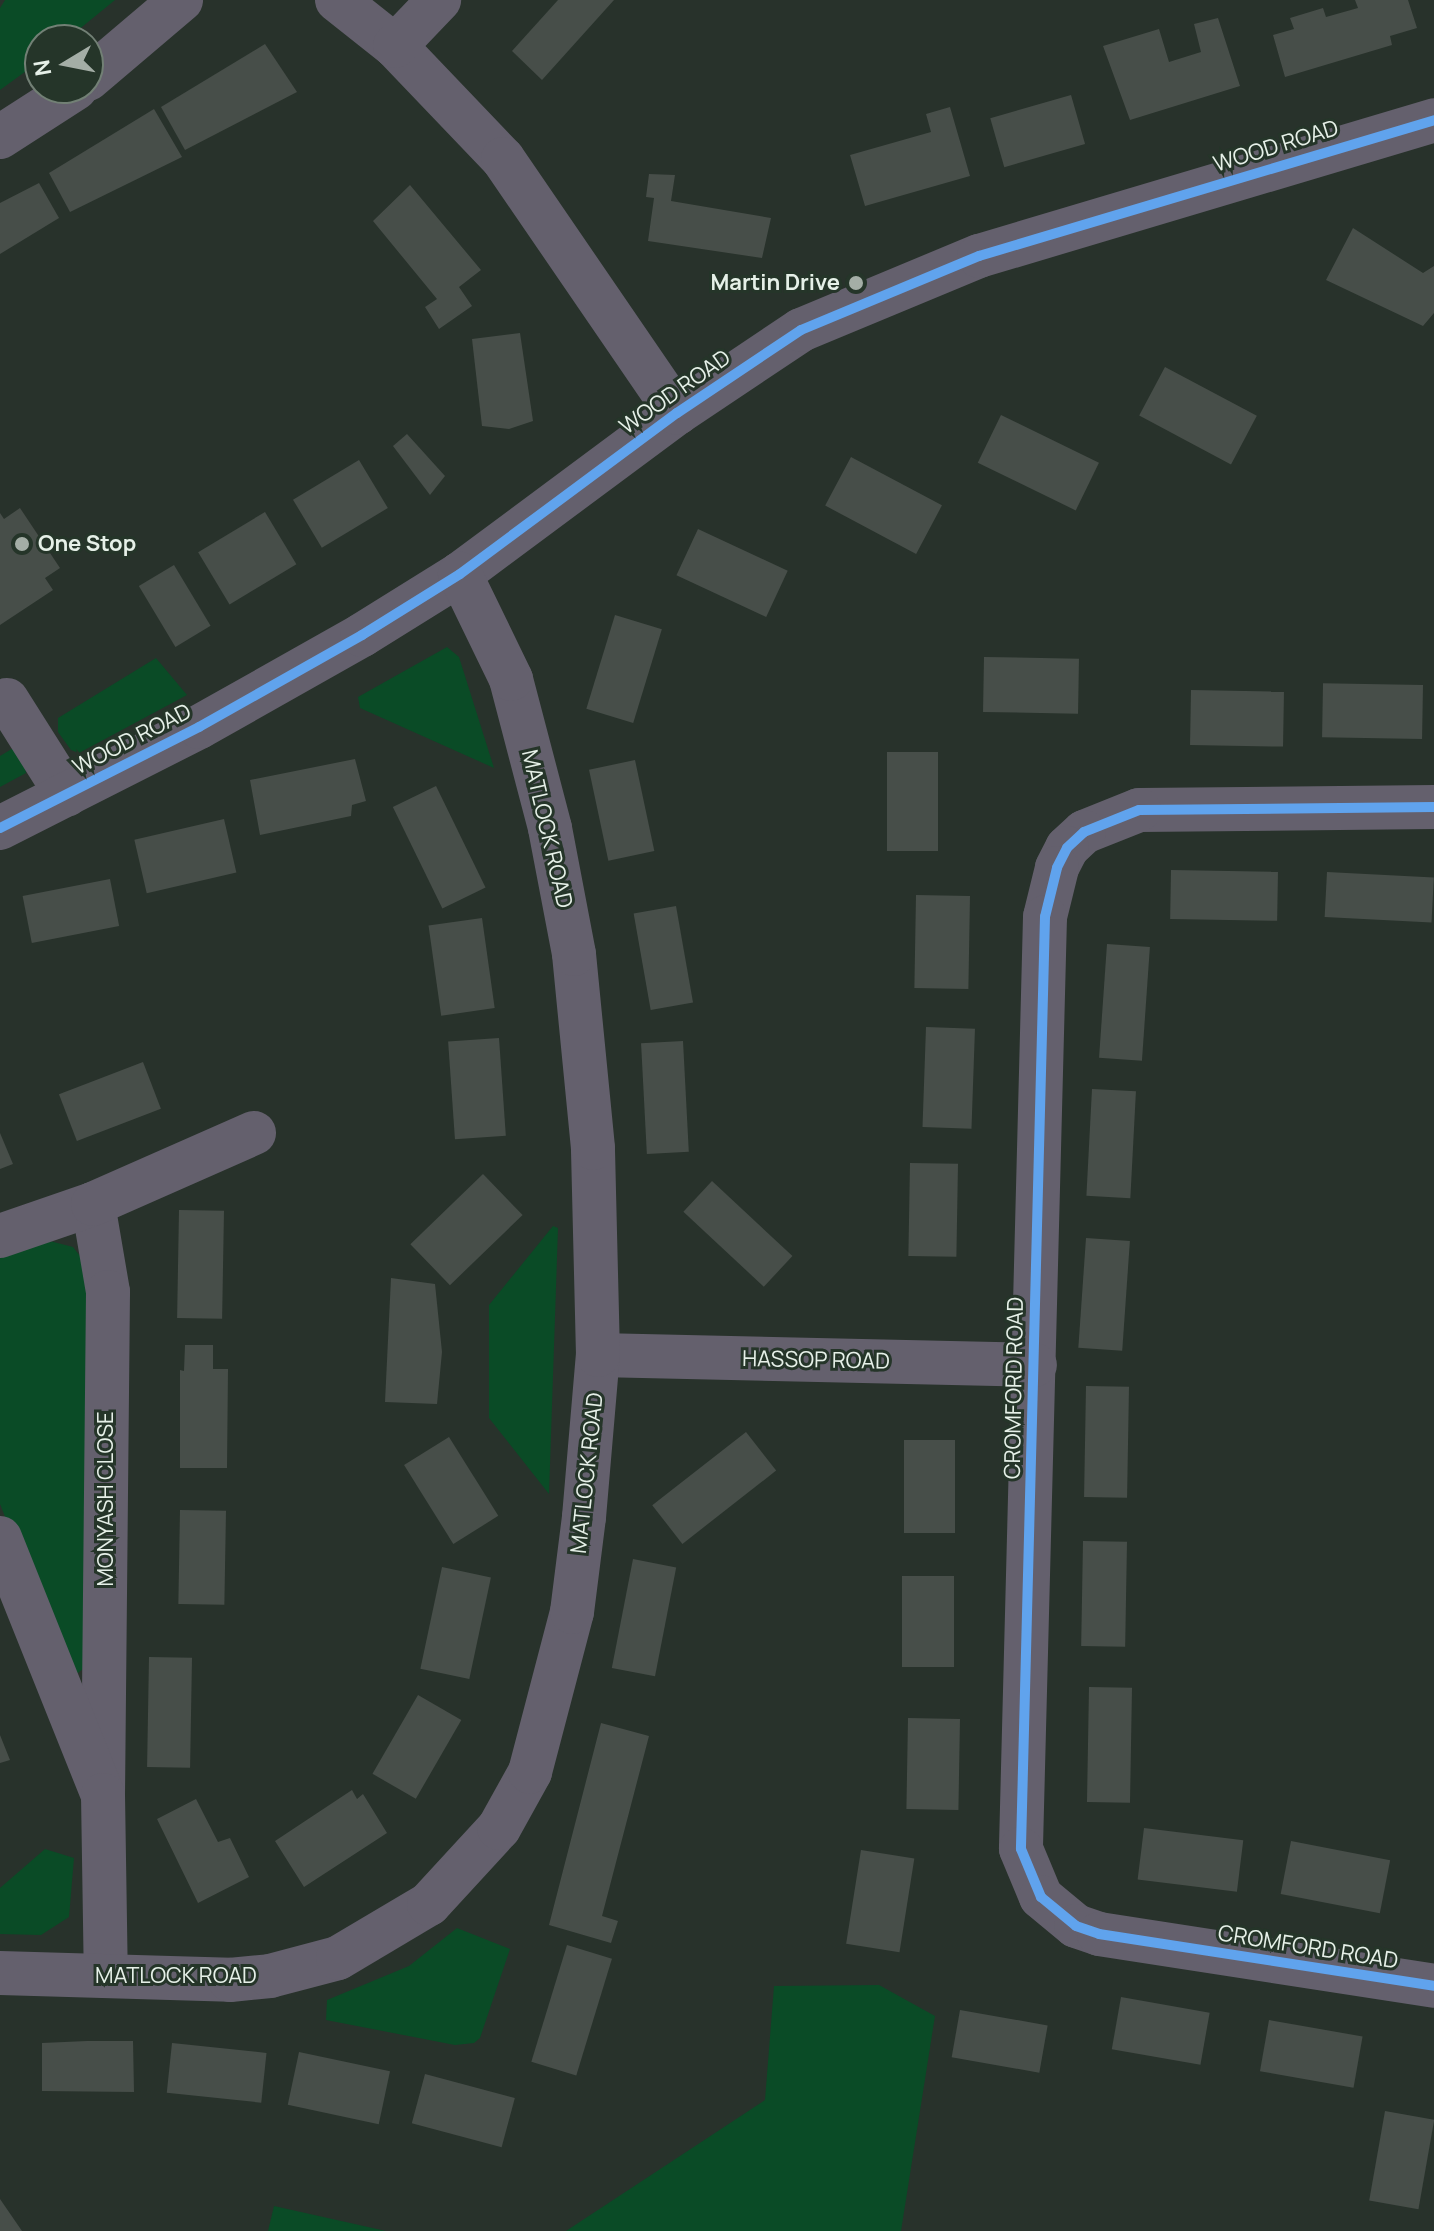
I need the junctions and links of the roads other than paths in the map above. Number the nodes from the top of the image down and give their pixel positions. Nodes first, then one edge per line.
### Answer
1 (181, 0) edge
2 (337, 0) edge
3 (439, 0) edge
4 (395, 46) junction
5 (104, 65) edge
6 (51, 104) edge
7 (1434, 120) edge
8 (0, 137) edge
9 (677, 413) junction
10 (460, 574) junction
11 (7, 700) dead end
12 (67, 795) junction
13 (1434, 807) edge
14 (0, 828) edge
15 (254, 1133) dead end
16 (93, 1204) junction
17 (0, 1236) edge
18 (598, 1355) junction
19 (1035, 1365) junction
20 (0, 1538) edge
21 (103, 1795) junction
22 (0, 1973) edge
23 (106, 1976) junction
24 (1434, 1986) edge

1 - 5 street
2 - 4 street
3 - 4 street
4 - 9 street
6 - 8 street
7 - 9 street, WOOD ROAD
9 - 10 street, WOOD ROAD
10 - 12 street, WOOD ROAD
10 - 18 street, MATLOCK ROAD
11 - 12 street
12 - 14 street, WOOD ROAD
13 - 19 street, CROMFORD ROAD
15 - 16 street
16 - 17 street
16 - 21 street, MONYASH CLOSE
18 - 19 street, HASSOP ROAD
18 - 23 street, MATLOCK ROAD
19 - 24 street, CROMFORD ROAD
20 - 21 street, MONYASH CLOSE
21 - 23 street, MONYASH CLOSE
22 - 23 street, MATLOCK ROAD

